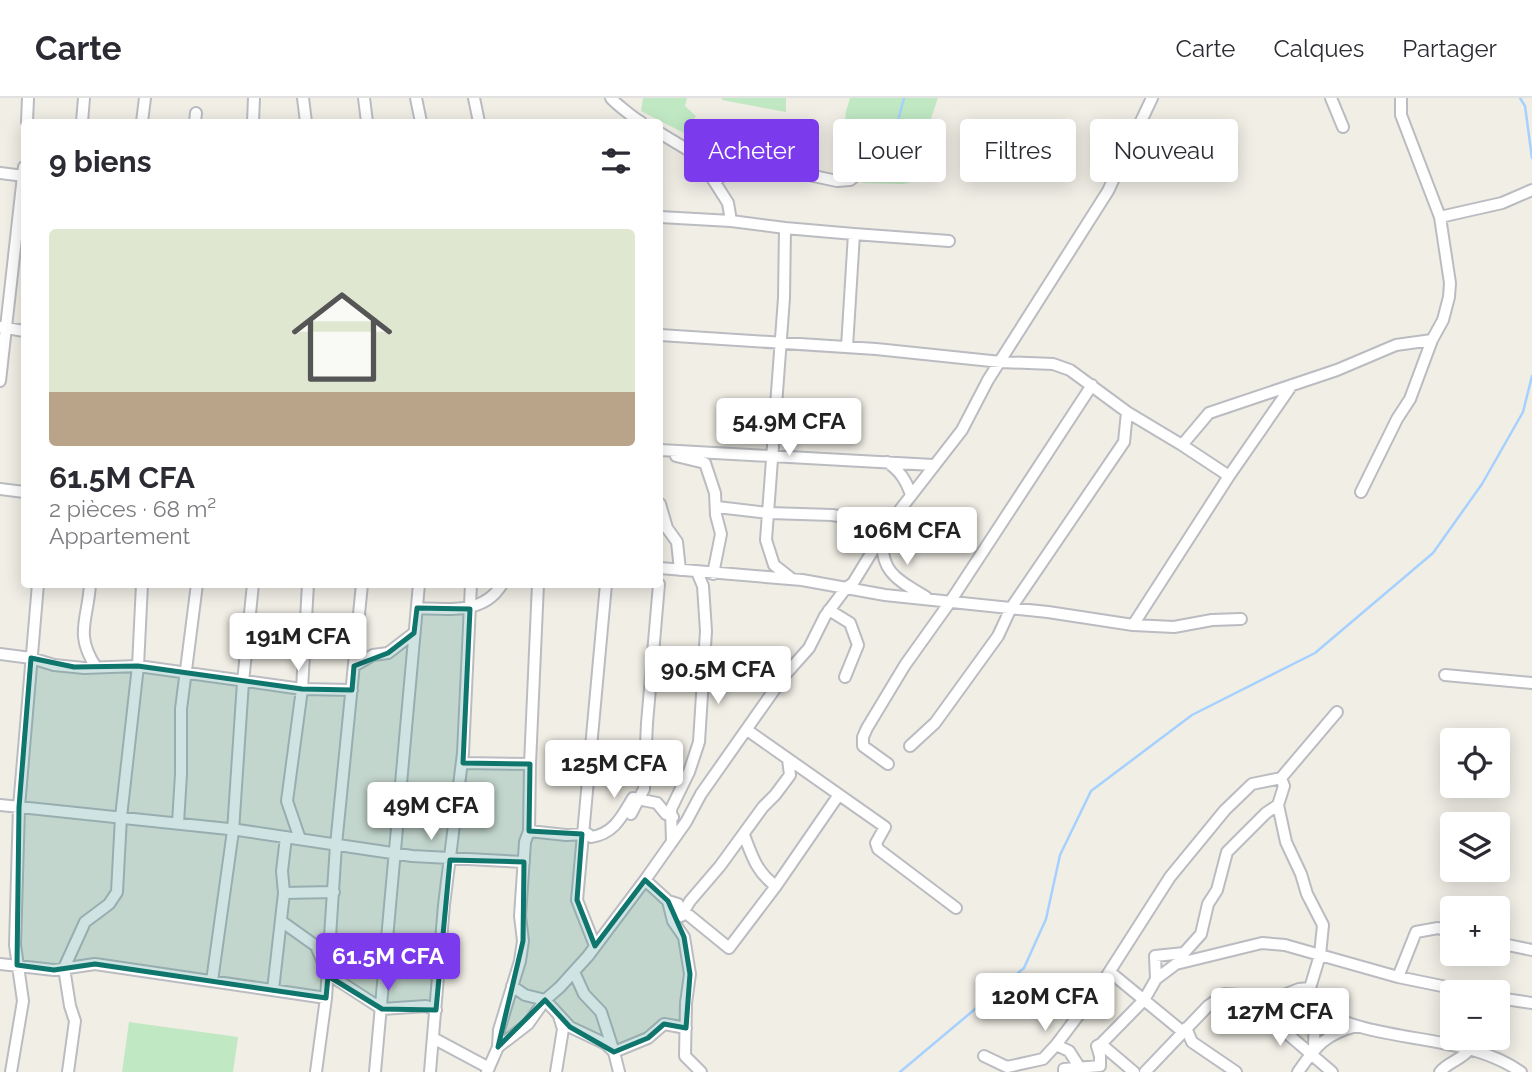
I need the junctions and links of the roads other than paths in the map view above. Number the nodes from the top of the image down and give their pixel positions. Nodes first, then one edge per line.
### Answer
1 (29, 98) edge
2 (84, 98) edge
3 (145, 98) edge
4 (254, 98) edge
5 (303, 98) edge
6 (364, 98) edge
7 (416, 98) edge
8 (474, 98) edge
9 (611, 98) edge
10 (1152, 98) edge
11 (1331, 98) edge
12 (1401, 98) edge
13 (27, 119) edge
14 (82, 119) edge
15 (142, 119) edge
16 (254, 119) edge
17 (306, 119) edge
18 (367, 119) edge
19 (420, 119) edge
20 (478, 119) edge
21 (638, 119) edge
22 (1343, 127) dead end
23 (663, 135) edge
24 (684, 148) edge
25 (0, 173) edge
26 (21, 176) edge
27 (716, 182) edge
28 (1532, 190) edge
29 (21, 199) edge
30 (663, 217) edge
31 (1440, 217) junction
32 (731, 221) junction
33 (785, 228) junction
34 (853, 234) junction
35 (949, 241) dead end
36 (4, 328) edge
37 (663, 335) edge
38 (1432, 340) junction
39 (779, 342) junction
40 (846, 346) junction
41 (1001, 362) junction
42 (0, 381) edge
43 (1092, 385) junction
44 (1292, 385) junction
45 (1127, 412) junction
46 (1182, 445) junction
47 (663, 451) edge
48 (663, 452) edge
49 (773, 456) junction
50 (887, 462) junction
51 (933, 465) junction
52 (1229, 476) junction
53 (0, 489) edge
54 (21, 492) edge
55 (1362, 492) dead end
56 (911, 495) junction
57 (717, 507) junction
58 (768, 513) junction
59 (663, 514) edge
60 (886, 529) junction
61 (771, 558) junction
62 (663, 569) edge
63 (680, 570) junction
64 (697, 572) junction
65 (713, 574) junction
66 (759, 576) junction
67 (792, 579) junction
68 (38, 588) edge
69 (89, 588) edge
70 (142, 588) edge
71 (197, 588) edge
72 (253, 588) edge
73 (308, 588) edge
74 (362, 588) edge
75 (419, 588) edge
76 (471, 588) edge
77 (500, 588) edge
78 (538, 588) edge
79 (606, 588) edge
80 (659, 588) edge
81 (846, 588) junction
82 (928, 599) junction
83 (950, 601) junction
84 (417, 608) junction
85 (1011, 608) junction
86 (470, 609) junction
87 (829, 610) junction
88 (1241, 619) dead end
89 (1133, 625) junction
90 (414, 633) junction
91 (0, 654) edge
92 (30, 658) junction
93 (138, 666) junction
94 (354, 666) junction
95 (96, 667) junction
96 (187, 672) junction
97 (1445, 675) dead end
98 (845, 677) dead end
99 (243, 682) junction
100 (1532, 683) edge
101 (302, 689) junction
102 (352, 690) junction
103 (1337, 712) dead end
104 (747, 730) junction
105 (910, 746) dead end
106 (788, 759) junction
107 (462, 763) junction
108 (530, 764) junction
109 (888, 764) dead end
110 (1281, 778) junction
111 (838, 796) junction
112 (640, 800) junction
113 (1278, 805) junction
114 (0, 806) edge
115 (19, 807) junction
116 (631, 814) dead end
117 (670, 816) junction
118 (121, 817) junction
119 (686, 822) junction
120 (178, 823) junction
121 (233, 831) junction
122 (529, 831) junction
123 (582, 834) junction
124 (744, 835) junction
125 (286, 837) junction
126 (300, 839) junction
127 (672, 842) junction
128 (336, 845) junction
129 (396, 854) junction
130 (450, 860) junction
131 (524, 862) junction
132 (645, 880) junction
133 (776, 886) junction
134 (284, 892) junction
135 (334, 892) junction
136 (668, 901) junction
137 (956, 908) dead end
138 (681, 916) junction
139 (281, 920) junction
140 (1440, 929) edge
141 (1510, 945) edge
142 (595, 946) junction
143 (1532, 950) edge
144 (1320, 955) junction
145 (0, 964) edge
146 (17, 965) junction
147 (64, 968) junction
148 (574, 972) junction
149 (1110, 972) junction
150 (328, 974) junction
151 (1398, 977) junction
152 (1156, 979) junction
153 (212, 981) junction
154 (512, 986) junction
155 (1440, 986) edge
156 (1310, 988) junction
157 (273, 990) junction
158 (326, 998) junction
159 (545, 1000) junction
160 (1144, 1000) junction
161 (1248, 1000) junction
162 (1510, 1000) edge
163 (1532, 1003) edge
164 (1315, 1008) junction
165 (382, 1009) junction
166 (436, 1010) junction
167 (559, 1016) junction
168 (1361, 1026) junction
169 (686, 1028) junction
170 (1184, 1030) junction
171 (433, 1038) junction
172 (1101, 1044) junction
173 (1440, 1044) edge
174 (1056, 1045) junction
175 (498, 1047) junction
176 (1469, 1050) joint
177 (1312, 1051) junction
178 (614, 1052) junction
179 (984, 1056) dead end
180 (1080, 1068) junction
181 (488, 1070) edge
182 (11, 1072) edge
183 (68, 1072) edge
184 (316, 1072) edge
185 (375, 1072) edge
186 (430, 1072) edge
187 (556, 1072) edge
188 (620, 1072) edge
189 (701, 1072) edge
190 (1064, 1072) edge
191 (1134, 1072) edge
192 (1145, 1072) edge
193 (1236, 1072) edge
194 (1298, 1072) edge
195 (1332, 1072) edge
196 (1440, 1072) edge
197 (1521, 1072) edge

1 - 13 street
2 - 14 street
3 - 15 street
4 - 16 street
5 - 17 street
6 - 18 street
7 - 19 street
8 - 20 street
9 - 21 street
10 - 41 street
11 - 22 street
12 - 31 street
23 - 24 street
25 - 26 street
27 - 32 street
28 - 31 street
29 - 36 street
30 - 32 street
31 - 38 street
32 - 33 street
33 - 34 street
33 - 39 street
34 - 35 street
34 - 40 street
36 - 42 street
37 - 39 street
38 - 44 street
38 - 55 street
39 - 40 street
39 - 49 street
40 - 41 street
41 - 43 street
41 - 51 street
43 - 45 street
43 - 83 street
44 - 46 street
44 - 52 street
45 - 46 street
45 - 85 street
46 - 52 street
47 - 49 street
48 - 57 street
49 - 50 street
49 - 58 street
50 - 51 street
50 - 56 street
51 - 56 street
52 - 89 street
53 - 54 street
56 - 60 street
57 - 58 street
57 - 65 street
58 - 60 street
58 - 61 street
59 - 63 street
60 - 81 street
60 - 82 street
61 - 66 street
61 - 67 street
62 - 63 street
63 - 64 street
64 - 65 street
64 - 117 street
65 - 66 street
66 - 67 street
67 - 81 street
68 - 92 street
69 - 95 street
70 - 93 street
71 - 96 street
72 - 99 street
73 - 101 street
74 - 94 street
75 - 84 street
76 - 86 street
77 - 86 street
78 - 108 street
79 - 123 street
80 - 112 street
81 - 82 street
81 - 87 street
82 - 83 street
83 - 85 street
83 - 109 street
84 - 86 street
84 - 90 street
85 - 89 street
85 - 105 street
86 - 107 street
87 - 98 street
87 - 104 street
88 - 89 street
90 - 94 street
90 - 129 street
91 - 92 street
92 - 95 street
92 - 115 street
93 - 95 street
93 - 96 street
93 - 118 street
94 - 102 street
96 - 99 street
96 - 120 street
97 - 100 street
99 - 101 street
99 - 121 street
101 - 102 street
101 - 126 street
102 - 128 street
103 - 110 street
104 - 106 street
104 - 119 street
106 - 111 street
106 - 124 street
107 - 108 street
107 - 130 street
108 - 122 street
110 - 113 street
110 - 149 street
111 - 133 street
111 - 137 street
112 - 116 street
112 - 117 street
112 - 123 street
113 - 144 street
113 - 152 street
114 - 115 street
115 - 118 street
115 - 146 street
117 - 119 street
117 - 127 street
118 - 120 street
118 - 147 street
119 - 127 street
120 - 121 street
121 - 125 street
121 - 153 street
122 - 123 street
122 - 131 street
123 - 142 street
124 - 133 street
124 - 138 street
125 - 126 street
125 - 134 street
126 - 128 street
127 - 132 street
128 - 129 street
128 - 135 street
129 - 130 street
129 - 165 street
130 - 131 street
130 - 166 street
131 - 154 street
132 - 136 street
132 - 142 street
133 - 138 street
134 - 135 street
134 - 139 street
135 - 150 street
136 - 138 street
136 - 169 street
139 - 150 street
139 - 157 street
140 - 151 street
141 - 143 street
142 - 148 street
144 - 151 street
144 - 152 street
144 - 156 street
145 - 146 street
146 - 147 street
146 - 182 street
147 - 153 street
147 - 183 street
148 - 159 street
148 - 178 street
149 - 160 street
149 - 174 street
150 - 158 street
150 - 165 street
151 - 155 street
152 - 160 street
153 - 157 street
154 - 159 street
154 - 175 street
156 - 161 street
156 - 164 street
157 - 158 street
158 - 184 street
159 - 167 street
159 - 175 street
160 - 170 street
160 - 172 street
161 - 170 street
161 - 177 street
162 - 163 street
164 - 168 street
164 - 177 street
165 - 166 street
165 - 185 street
166 - 171 street
167 - 178 street
167 - 187 street
168 - 173 street
168 - 177 street
169 - 178 street
169 - 189 street
170 - 192 street
170 - 193 street
171 - 181 street
171 - 186 street
172 - 180 street
172 - 191 street
174 - 179 street
174 - 180 street
175 - 181 street
176 - 196 street
176 - 197 street
177 - 194 street
177 - 195 street
178 - 188 street
180 - 190 street

